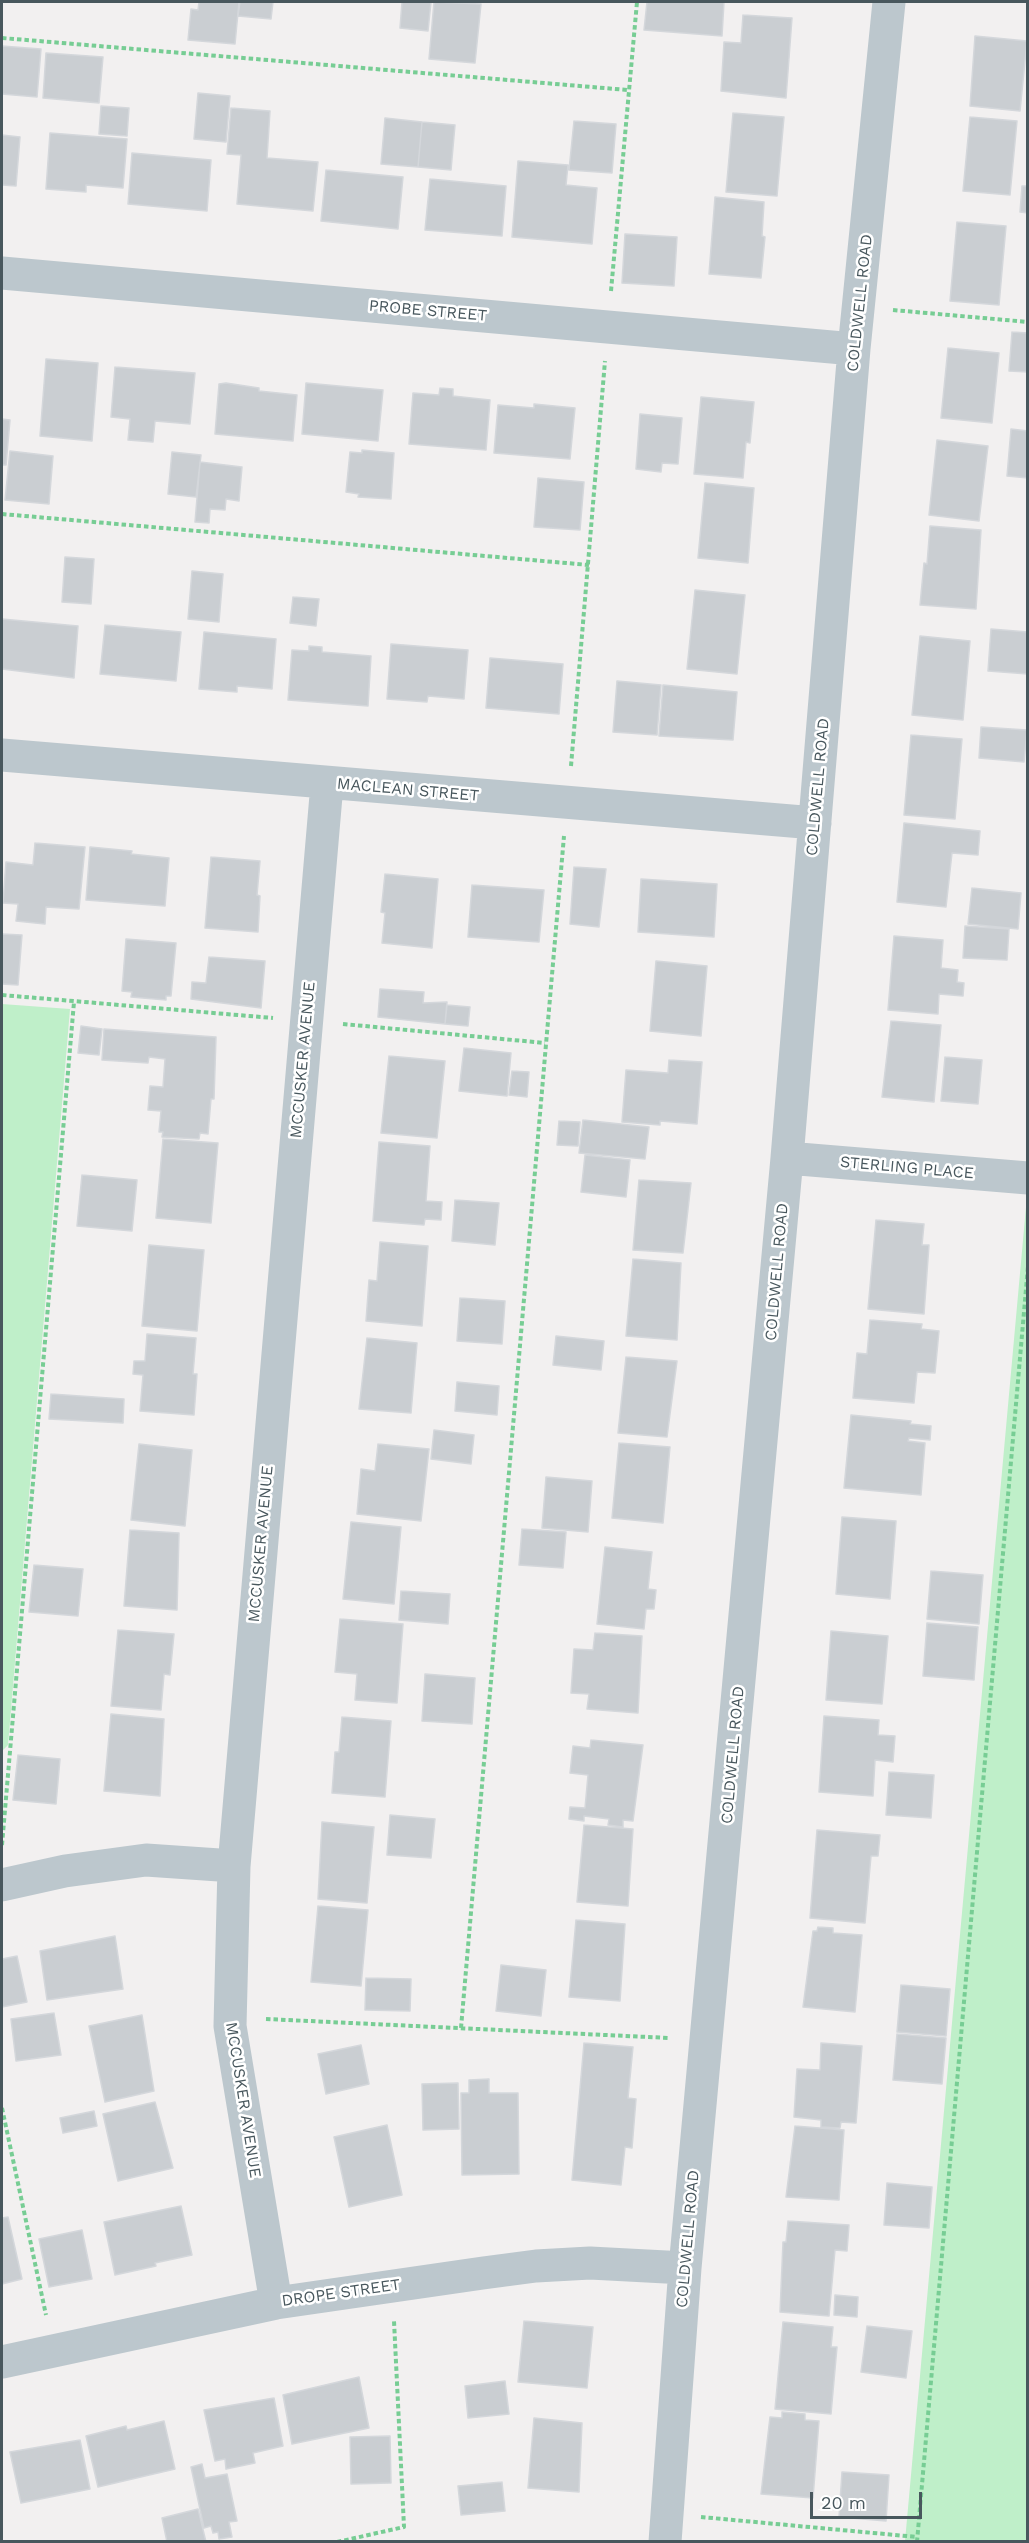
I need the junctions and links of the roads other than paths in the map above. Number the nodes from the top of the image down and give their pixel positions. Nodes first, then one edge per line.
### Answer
1 (889, 2) edge
2 (2, 273) edge
3 (854, 349) junction
4 (2, 755) edge
5 (327, 784) junction
6 (815, 823) junction
7 (788, 1158) junction
8 (1028, 1178) edge
9 (234, 1866) junction
10 (2, 1885) edge
11 (685, 2268) junction
12 (276, 2303) junction
13 (2, 2362) edge
14 (666, 2528) edge

1 - 3 street, COLDWELL ROAD
2 - 3 street, PROBE STREET
3 - 6 street, COLDWELL ROAD
4 - 5 street, MACLEAN STREET
5 - 6 street, MACLEAN STREET
5 - 9 street, MCCUSKER AVENUE
6 - 7 street, COLDWELL ROAD
7 - 8 street, STERLING PLACE
7 - 11 street, COLDWELL ROAD
9 - 10 street
9 - 12 street, MCCUSKER AVENUE
11 - 12 street, DROPE STREET
11 - 14 street, COLDWELL ROAD
12 - 13 street, DROPE STREET

